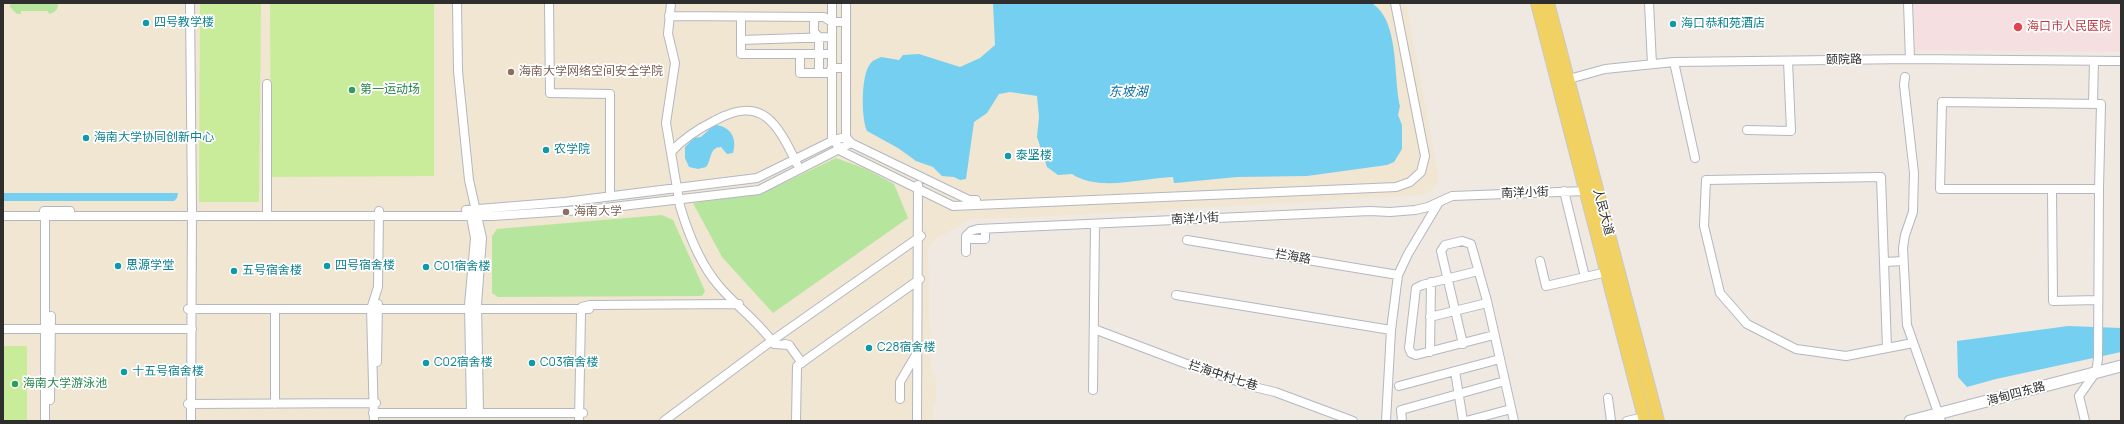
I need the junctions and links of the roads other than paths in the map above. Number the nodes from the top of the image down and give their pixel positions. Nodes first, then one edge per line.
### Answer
1 (189, 3) edge
2 (456, 3) edge
3 (549, 3) edge
4 (671, 3) edge
5 (832, 3) edge
6 (846, 3) edge
7 (1392, 3) edge
8 (1395, 3) edge
9 (1537, 3) edge
10 (1548, 3) edge
11 (1648, 3) edge
12 (1908, 3) edge
13 (669, 16) junction
14 (741, 17) junction
15 (814, 17) junction
16 (832, 22) junction
17 (846, 22) junction
18 (819, 37) junction
19 (832, 37) junction
20 (741, 40) junction
21 (800, 54) junction
22 (819, 54) junction
23 (832, 54) junction
24 (1910, 58) junction
25 (1788, 61) junction
26 (2094, 61) junction
27 (2121, 61) edge
28 (1674, 62) junction
29 (1652, 64) junction
30 (832, 68) junction
31 (846, 68) junction
32 (819, 73) junction
33 (1905, 77) dead end
34 (1568, 80) junction
35 (267, 84) dead end
36 (2093, 103) junction
37 (1747, 130) dead end
38 (834, 140) junction
39 (848, 140) junction
40 (839, 149) junction
41 (672, 151) junction
42 (1695, 158) dead end
43 (795, 159) junction
44 (800, 170) junction
45 (919, 177) junction
46 (678, 188) junction
47 (2052, 189) junction
48 (2099, 189) junction
49 (919, 190) junction
50 (1564, 191) junction
51 (1586, 191) junction
52 (610, 196) junction
53 (680, 199) junction
54 (1441, 200) junction
55 (3, 211) edge
56 (190, 213) junction
57 (382, 213) junction
58 (473, 213) junction
59 (48, 214) junction
60 (267, 214) junction
61 (3, 216) edge
62 (1095, 224) junction
63 (919, 239) junction
64 (1187, 240) dead end
65 (966, 252) dead end
66 (1540, 261) dead end
67 (1903, 261) junction
68 (1884, 262) junction
69 (1478, 270) junction
70 (1607, 272) junction
71 (1398, 275) junction
72 (1585, 277) junction
73 (1446, 278) junction
74 (919, 279) junction
75 (1431, 282) junction
76 (1176, 295) dead end
77 (2098, 300) junction
78 (1487, 303) junction
79 (741, 306) junction
80 (189, 311) junction
81 (275, 311) junction
82 (374, 311) junction
83 (473, 311) junction
84 (584, 311) junction
85 (1455, 311) junction
86 (1430, 317) junction
87 (3, 325) edge
88 (48, 327) junction
89 (189, 327) junction
90 (3, 329) edge
91 (1094, 329) junction
92 (1391, 330) junction
93 (1494, 335) junction
94 (775, 341) junction
95 (1913, 343) junction
96 (1463, 344) junction
97 (1887, 348) junction
98 (919, 349) junction
99 (1430, 352) junction
100 (1500, 359) junction
101 (802, 363) junction
102 (2121, 366) edge
103 (1455, 371) junction
104 (2096, 372) junction
105 (2121, 373) edge
106 (1505, 381) junction
107 (2089, 382) junction
108 (1399, 386) dead end
109 (1093, 390) dead end
110 (1459, 394) junction
111 (1608, 398) dead end
112 (900, 399) dead end
113 (189, 402) junction
114 (275, 402) junction
115 (374, 402) junction
116 (1511, 409) junction
117 (475, 413) junction
118 (375, 417) edge
119 (581, 417) edge
120 (1940, 418) edge
121 (1478, 419) edge
122 (1644, 419) edge
123 (668, 420) edge
124 (45, 421) edge
125 (50, 421) edge
126 (187, 421) edge
127 (191, 421) edge
128 (796, 421) edge
129 (918, 421) edge
130 (1353, 421) edge
131 (1386, 421) edge
132 (1402, 421) edge
133 (1465, 421) edge
134 (1514, 421) edge
135 (1611, 421) edge
136 (1627, 421) edge
137 (1658, 421) edge
138 (1910, 421) edge
139 (2084, 421) edge

1 - 56 street
2 - 58 street
3 - 52 street
4 - 13 street
5 - 16 street
6 - 17 street
7 - 45 street
8 - 49 street
9 - 51 main road, 人民大道
10 - 34 main road, 人民大道
11 - 29 street
12 - 24 street
13 - 14 street
13 - 41 street
14 - 15 street
14 - 20 street
15 - 16 street
15 - 18 street
16 - 17 street
16 - 19 street
17 - 31 street
18 - 19 street
18 - 20 street
18 - 22 street
19 - 23 street
20 - 21 street
21 - 22 street
21 - 32 street
22 - 23 street
22 - 32 street
23 - 30 street
24 - 25 street, 颐院路
24 - 26 street, 颐院路
25 - 28 street, 颐院路
25 - 37 street
26 - 27 street, 颐院路
26 - 36 street
28 - 29 street, 颐院路
28 - 42 street
29 - 34 street, 颐院路
30 - 31 street
30 - 32 street
30 - 38 street
31 - 39 street
33 - 67 street
34 - 137 main road, 人民大道
35 - 60 street
36 - 47 street
36 - 48 street
38 - 39 street
38 - 40 street
38 - 43 street
39 - 40 street
39 - 45 street
40 - 44 street
40 - 49 street
41 - 43 street
41 - 46 street
43 - 44 street
43 - 46 street
44 - 53 street
45 - 49 street
46 - 52 street
46 - 53 street
47 - 48 street
47 - 77 street
48 - 77 street
49 - 63 street
50 - 51 street, 南洋小街
50 - 54 street, 南洋小街
50 - 72 street
51 - 70 main road, 人民大道
52 - 58 street
53 - 58 street
53 - 79 street
54 - 62 street, 南洋小街
54 - 71 street
55 - 59 street
56 - 59 street
56 - 60 street
56 - 80 street
57 - 58 street
57 - 60 street
57 - 82 street
58 - 83 street
59 - 61 street
59 - 88 street
62 - 65 street, 南洋小街
62 - 91 street
63 - 74 street
63 - 94 street
64 - 71 street, 拦海路
66 - 72 street
67 - 68 street
67 - 95 street
68 - 97 street
68 - 97 street
69 - 73 street
69 - 73 street
69 - 78 street
70 - 72 street
70 - 122 main road, 人民大道
71 - 92 street
73 - 75 street
73 - 85 street
74 - 98 street
74 - 101 street
75 - 86 street
75 - 99 street
76 - 92 street
77 - 104 street
78 - 85 street
78 - 93 street
79 - 84 street
79 - 94 street
80 - 81 street
80 - 89 street
81 - 82 street
81 - 114 street
82 - 83 street
82 - 115 street
83 - 84 street
83 - 117 street
84 - 119 street
85 - 86 street
85 - 96 street
86 - 99 street
87 - 88 street
88 - 89 street
88 - 90 street
88 - 124 street
88 - 125 street
89 - 113 street
91 - 109 street
91 - 130 street, 拦海中村七巷
92 - 131 street
93 - 96 street
93 - 100 street
94 - 101 street
94 - 123 street
95 - 97 street
95 - 120 street
96 - 99 street
98 - 112 street
98 - 129 street
100 - 103 street
100 - 106 street
101 - 128 street
102 - 104 main road, 海甸四东路
103 - 108 street
103 - 110 street
104 - 107 street
104 - 120 main road, 海甸四东路
105 - 107 main road, 海甸四东路
106 - 110 street
106 - 116 street
107 - 120 main road, 海甸四东路
107 - 139 street
110 - 132 street
110 - 133 street
111 - 135 street
113 - 114 street
113 - 126 street
113 - 127 street
114 - 115 street
115 - 118 street
116 - 121 street
116 - 134 street
117 - 118 street
117 - 119 street
120 - 138 main road, 海甸四东路
121 - 133 street
122 - 136 street

